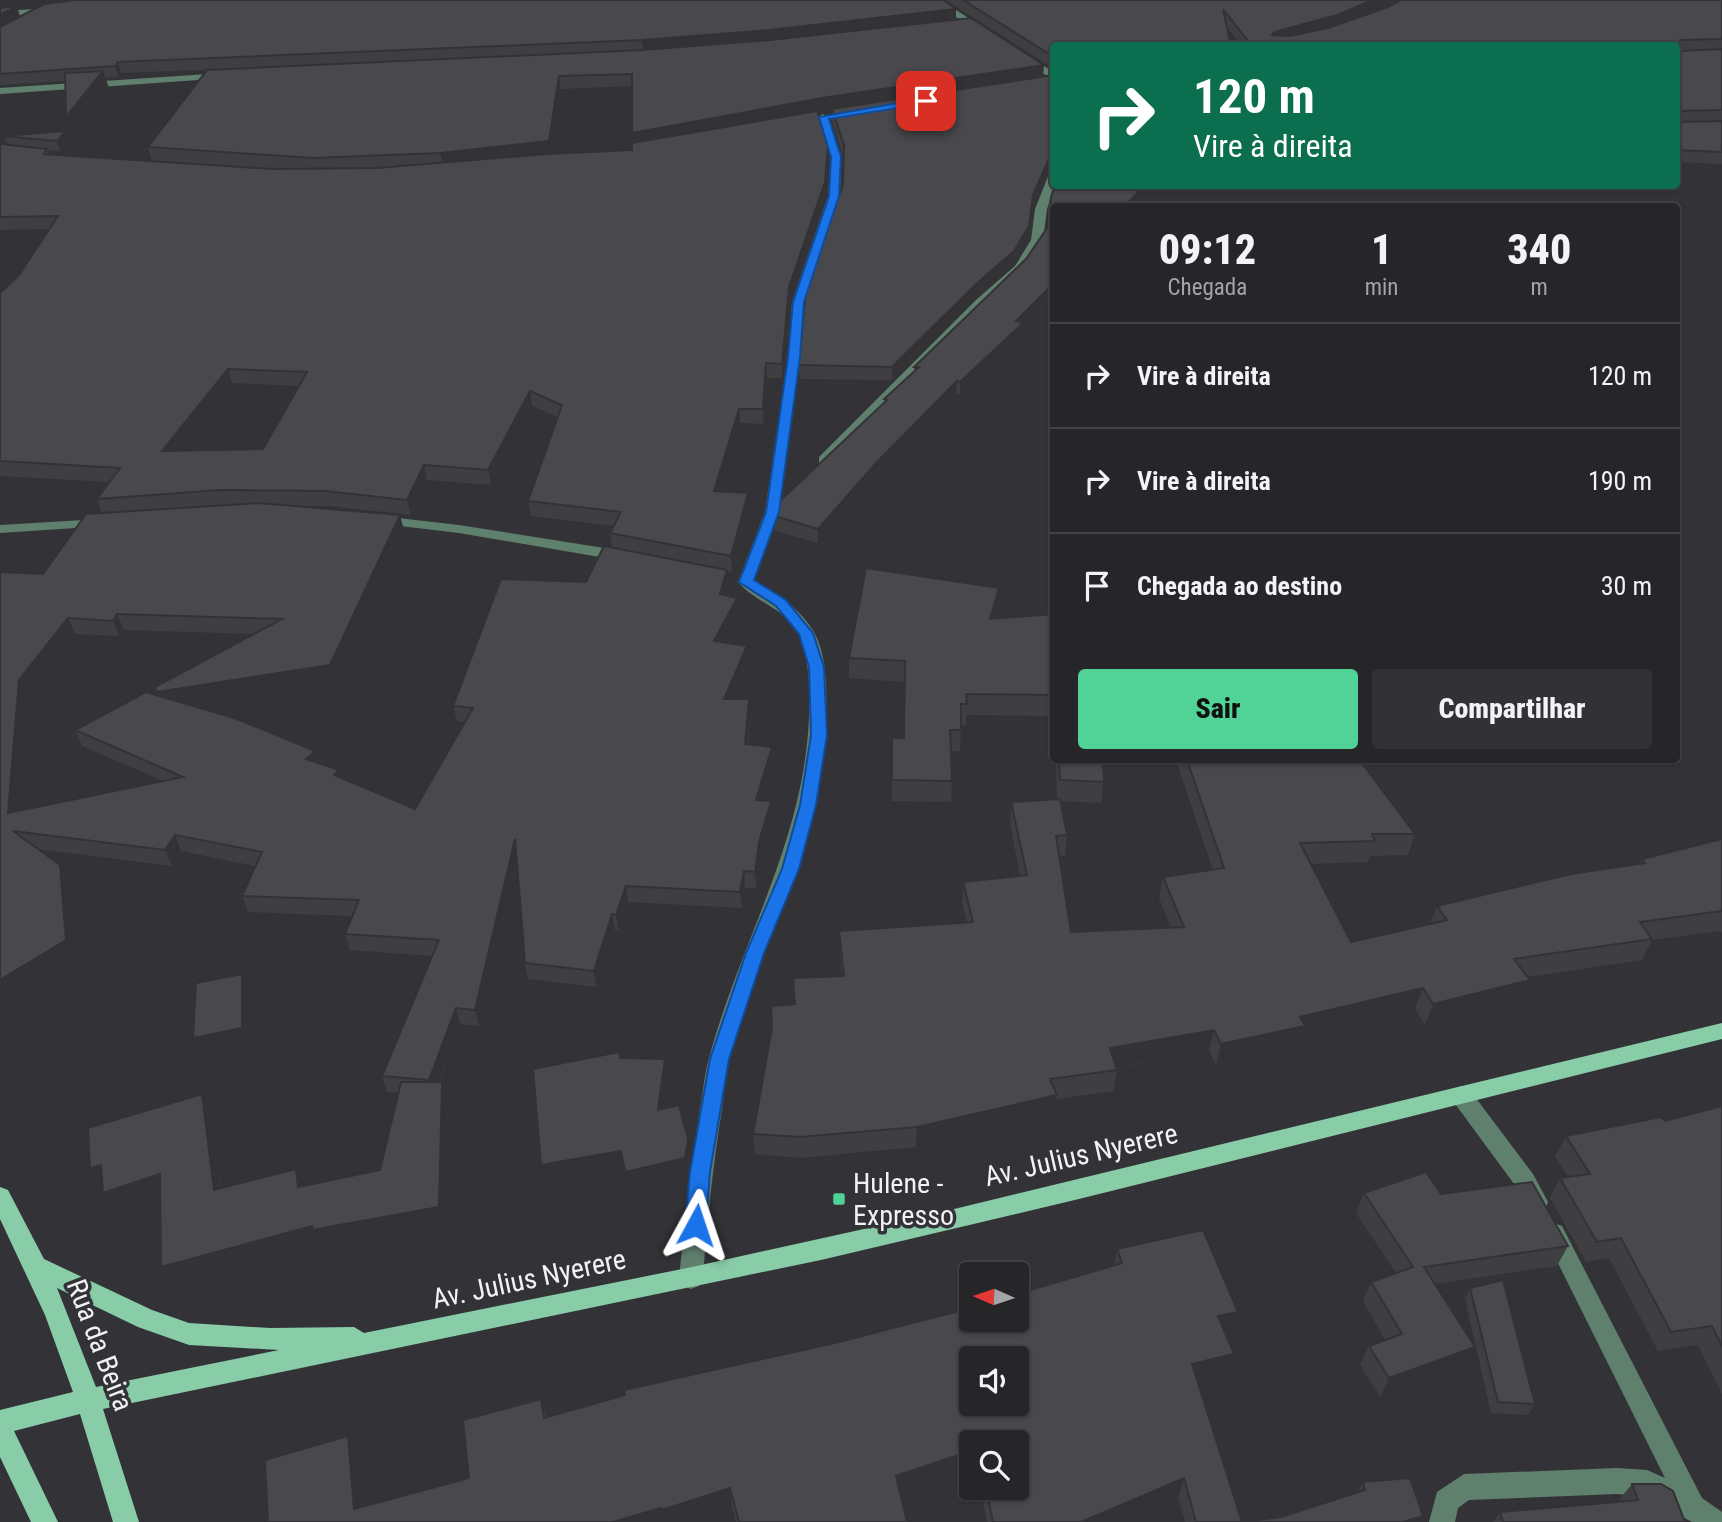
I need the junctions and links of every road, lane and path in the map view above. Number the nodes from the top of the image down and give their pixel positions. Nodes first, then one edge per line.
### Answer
1 (935, 0) edge
2 (62, 4) edge
3 (47, 10) junction
4 (0, 14) edge
5 (24, 23) edge
6 (972, 24) junction
7 (959, 26) edge
8 (996, 40) edge
9 (1019, 55) edge
10 (235, 76) edge
11 (1050, 76) edge
12 (1050, 80) edge
13 (1040, 83) edge
14 (0, 91) edge
15 (823, 117) dead end
16 (1050, 185) edge
17 (812, 472) edge
18 (792, 492) edge
19 (772, 512) junction
20 (361, 518) edge
21 (119, 521) edge
22 (0, 530) edge
23 (633, 557) edge
24 (1722, 1031) edge
25 (1461, 1095) junction
26 (0, 1197) edge
27 (36, 1267) junction
28 (691, 1278) junction
29 (399, 1338) junction
30 (90, 1400) junction
31 (0, 1422) edge
32 (0, 1430) edge
33 (1704, 1515) edge
34 (45, 1522) edge
35 (126, 1522) edge
36 (1442, 1522) edge

1 - 6 street
2 - 3 street
3 - 4 street
3 - 5 street
6 - 7 street
6 - 8 street
9 - 11 street
10 - 14 street
12 - 13 street
15 - 19 street
16 - 17 street
18 - 19 street
19 - 28 street
20 - 23 street
21 - 22 street
24 - 25 main road, Av. Julius Nyerere
25 - 28 main road, Av. Julius Nyerere
25 - 33 street
26 - 27 main road, Rua da Beira
27 - 29 main road
27 - 30 main road, Rua da Beira
28 - 29 main road, Av. Julius Nyerere
29 - 30 main road, Av. Julius Nyerere
30 - 31 main road, Av. Julius Nyerere
30 - 35 main road, Rua da Beira
32 - 34 main road
33 - 36 street

